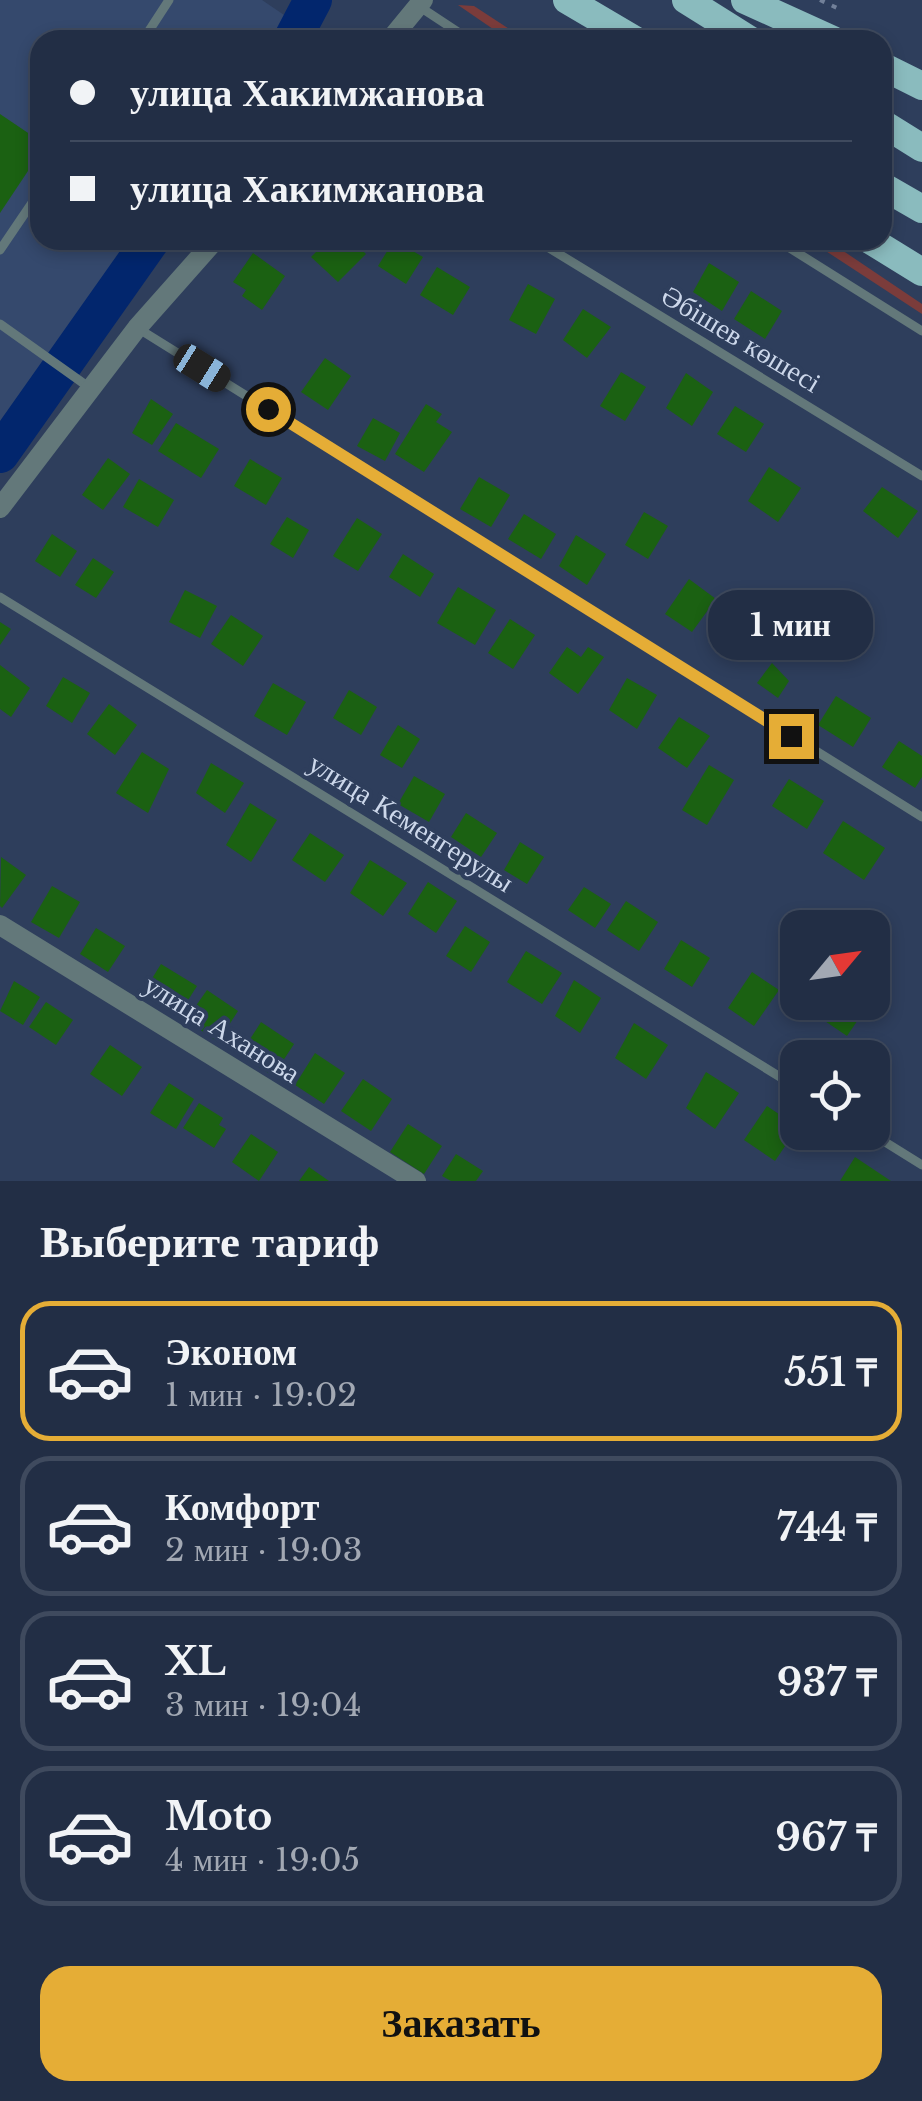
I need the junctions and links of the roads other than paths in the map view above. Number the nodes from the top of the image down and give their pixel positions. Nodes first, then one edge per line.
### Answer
1 (170, 0) edge
2 (548, 0) edge
3 (566, 0) edge
4 (686, 0) edge
5 (745, 0) edge
6 (420, 3) edge
7 (149, 30) edge
8 (398, 30) edge
9 (456, 30) edge
10 (584, 30) edge
11 (617, 30) edge
12 (734, 30) edge
13 (811, 30) edge
14 (892, 71) edge
15 (922, 86) edge
16 (892, 129) edge
17 (922, 148) edge
18 (892, 192) edge
19 (30, 206) edge
20 (922, 209) edge
21 (0, 250) edge
22 (207, 250) edge
23 (552, 250) edge
24 (793, 250) edge
25 (886, 250) edge
26 (922, 272) edge
27 (0, 324) edge
28 (137, 328) junction
29 (922, 331) edge
30 (90, 388) junction
31 (922, 476) edge
32 (0, 508) edge
33 (0, 597) edge
34 (922, 817) edge
35 (0, 925) edge
36 (780, 1077) edge
37 (890, 1145) edge
38 (922, 1165) edge
39 (416, 1181) edge

1 - 7 lane
2 - 10 highway
3 - 11 highway
4 - 12 highway
5 - 13 highway
6 - 8 street
6 - 9 lane
14 - 15 highway
16 - 17 highway
18 - 20 highway
19 - 21 lane
22 - 28 street
23 - 31 lane, Әбішев көшесі
24 - 29 lane
25 - 26 highway
27 - 30 lane
28 - 30 street
28 - 34 lane
30 - 32 street
33 - 36 lane, улица Кеменгерулы
35 - 39 street, улица Аханова
37 - 38 lane

